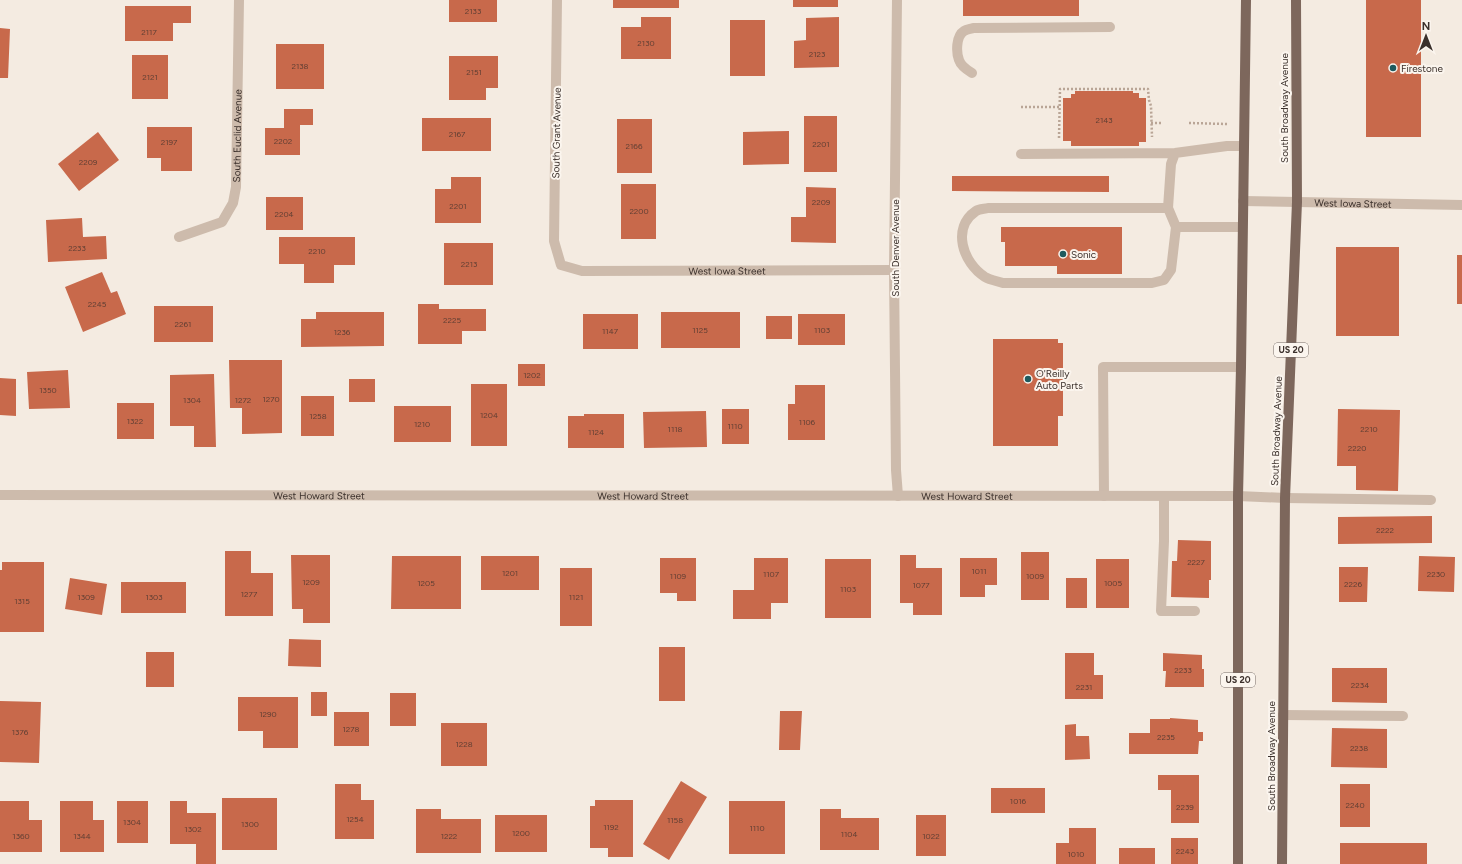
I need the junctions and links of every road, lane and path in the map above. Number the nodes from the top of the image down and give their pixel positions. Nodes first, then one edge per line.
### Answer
1 (239, 0) edge
2 (557, 0) edge
3 (897, 0) edge
4 (1246, 0) edge
5 (1296, 0) edge
6 (1110, 27) dead end
7 (972, 73) dead end
8 (1021, 107) dead end
9 (1060, 107) junction
10 (1151, 123) junction
11 (1163, 123) dead end
12 (1189, 123) dead end
13 (1228, 124) dead end
14 (1152, 137) dead end
15 (1059, 140) dead end
16 (1244, 146) junction
17 (1175, 153) junction
18 (1021, 154) dead end
19 (1243, 201) junction
20 (1297, 202) junction
21 (1462, 205) edge
22 (1168, 208) junction
23 (1176, 226) junction
24 (1242, 226) junction
25 (179, 237) dead end
26 (561, 265) joint
27 (894, 270) junction
28 (1241, 367) junction
29 (0, 495) edge
30 (898, 496) junction
31 (1104, 496) junction
32 (1164, 496) junction
33 (1238, 496) junction
34 (1285, 498) junction
35 (1431, 500) dead end
36 (1195, 611) dead end
37 (1283, 715) junction
38 (1403, 716) dead end
39 (1238, 864) edge
40 (1282, 864) edge

1 - 25 street, South Euclid Avenue
2 - 26 street, South Grant Avenue
3 - 27 street, South Denver Avenue
4 - 16 main road, US 20
5 - 20 main road, South Broadway Avenue / US 20
6 - 7 street
8 - 9 path
9 - 10 path
9 - 15 path
10 - 11 path
10 - 14 path
12 - 13 path
16 - 17 street
16 - 19 main road, US 20
17 - 18 street
17 - 22 street
19 - 20 street, West Iowa Street
19 - 24 main road, US 20
20 - 21 street, West Iowa Street
20 - 34 main road, South Broadway Avenue / US 20
22 - 23 street
22 - 23 street
23 - 24 street
24 - 28 main road, US 20
26 - 27 street, West Iowa Street
27 - 30 street, South Denver Avenue
28 - 31 street
28 - 33 main road, US 20
29 - 30 street, West Howard Street
30 - 31 street, West Howard Street
31 - 32 street, West Howard Street
32 - 33 street, West Howard Street
32 - 36 street
33 - 34 street, West Howard Street
33 - 39 main road, US 20
34 - 35 street, West Howard Street
34 - 37 main road, South Broadway Avenue / US 20
37 - 38 street
37 - 40 main road, South Broadway Avenue / US 20

